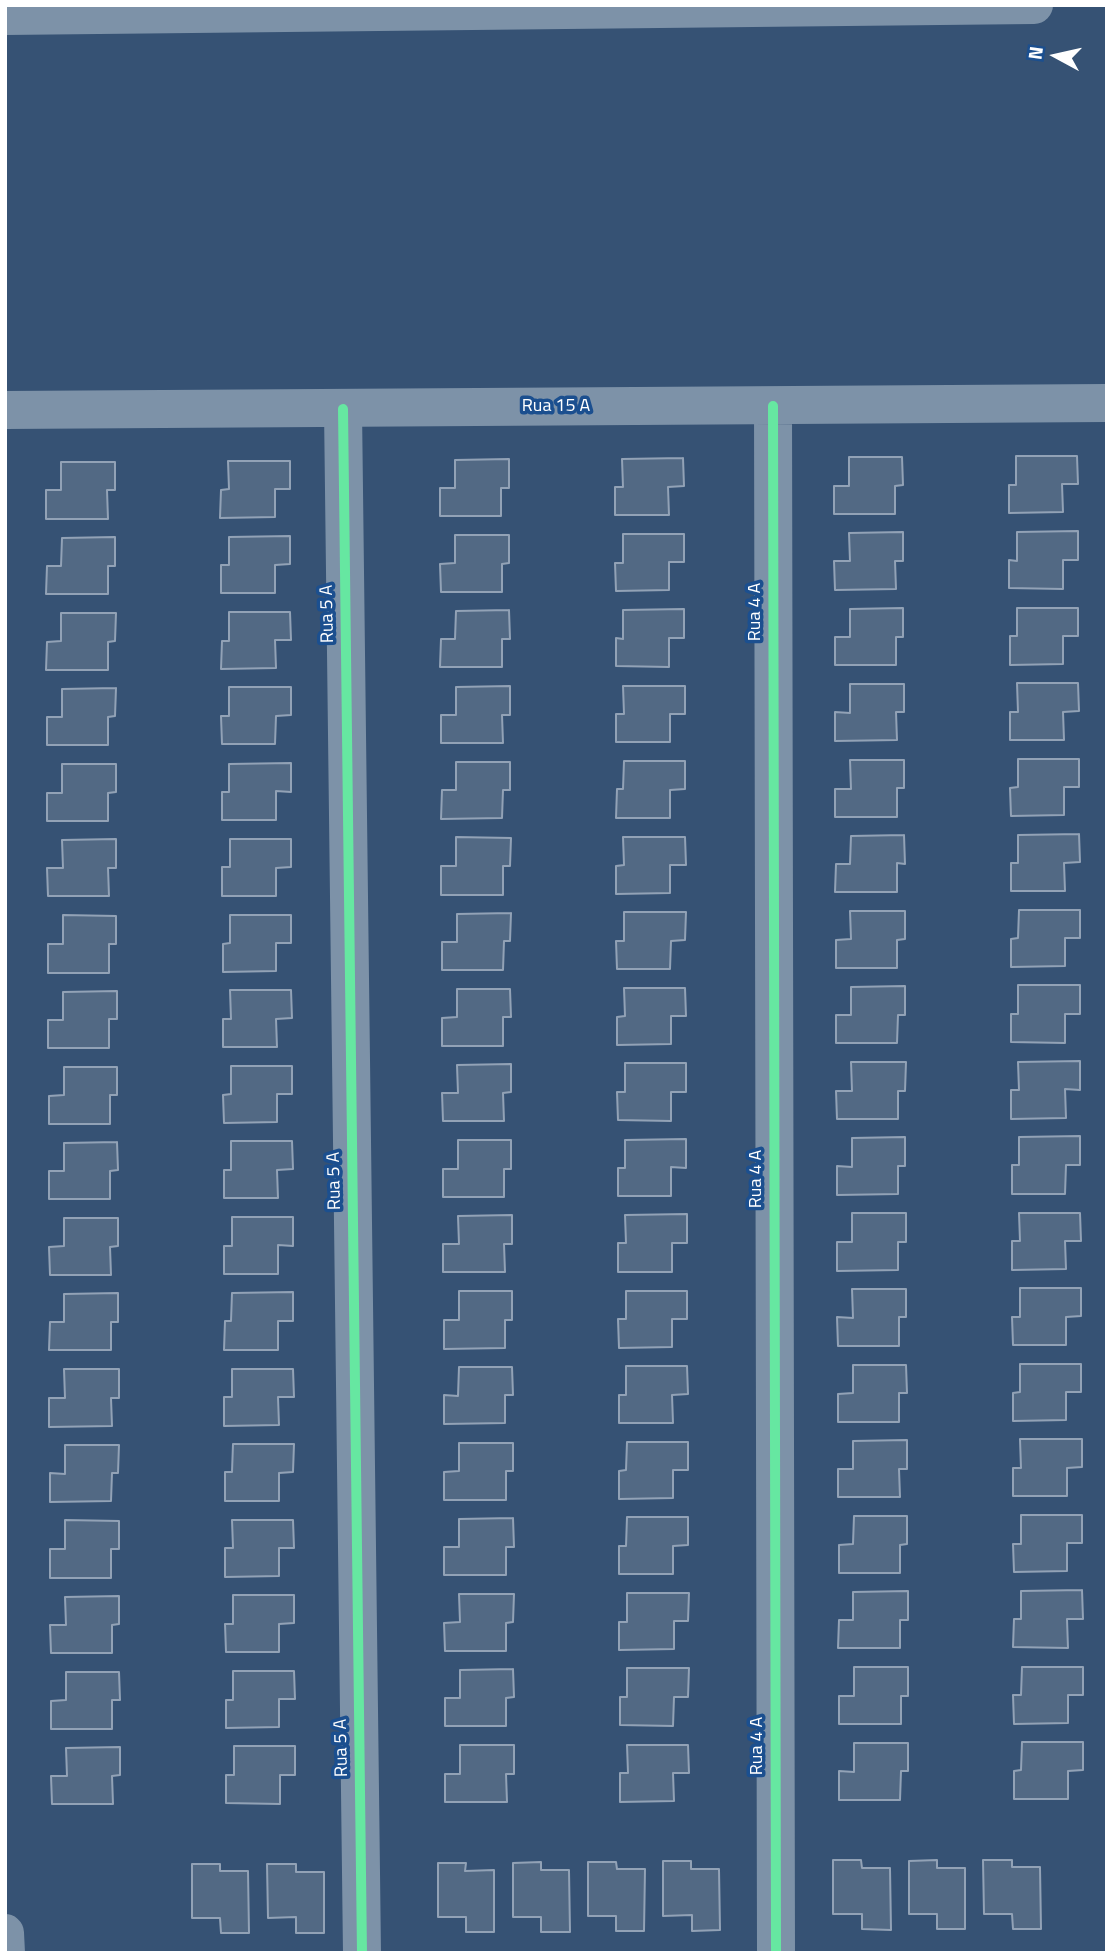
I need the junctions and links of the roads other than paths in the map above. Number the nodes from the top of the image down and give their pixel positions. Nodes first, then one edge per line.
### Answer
1 (1034, 5) edge
2 (5, 16) edge
3 (1107, 402) edge
4 (773, 406) junction
5 (344, 409) junction
6 (5, 410) edge
7 (5, 1933) edge
8 (6, 1953) edge
9 (362, 1953) edge
10 (776, 1953) edge

1 - 2 street
3 - 4 street, Rua 15 A
4 - 5 street, Rua 15 A
4 - 10 street, Rua 4 A
5 - 6 street, Rua 15 A
5 - 9 street, Rua 5 A
7 - 8 street

